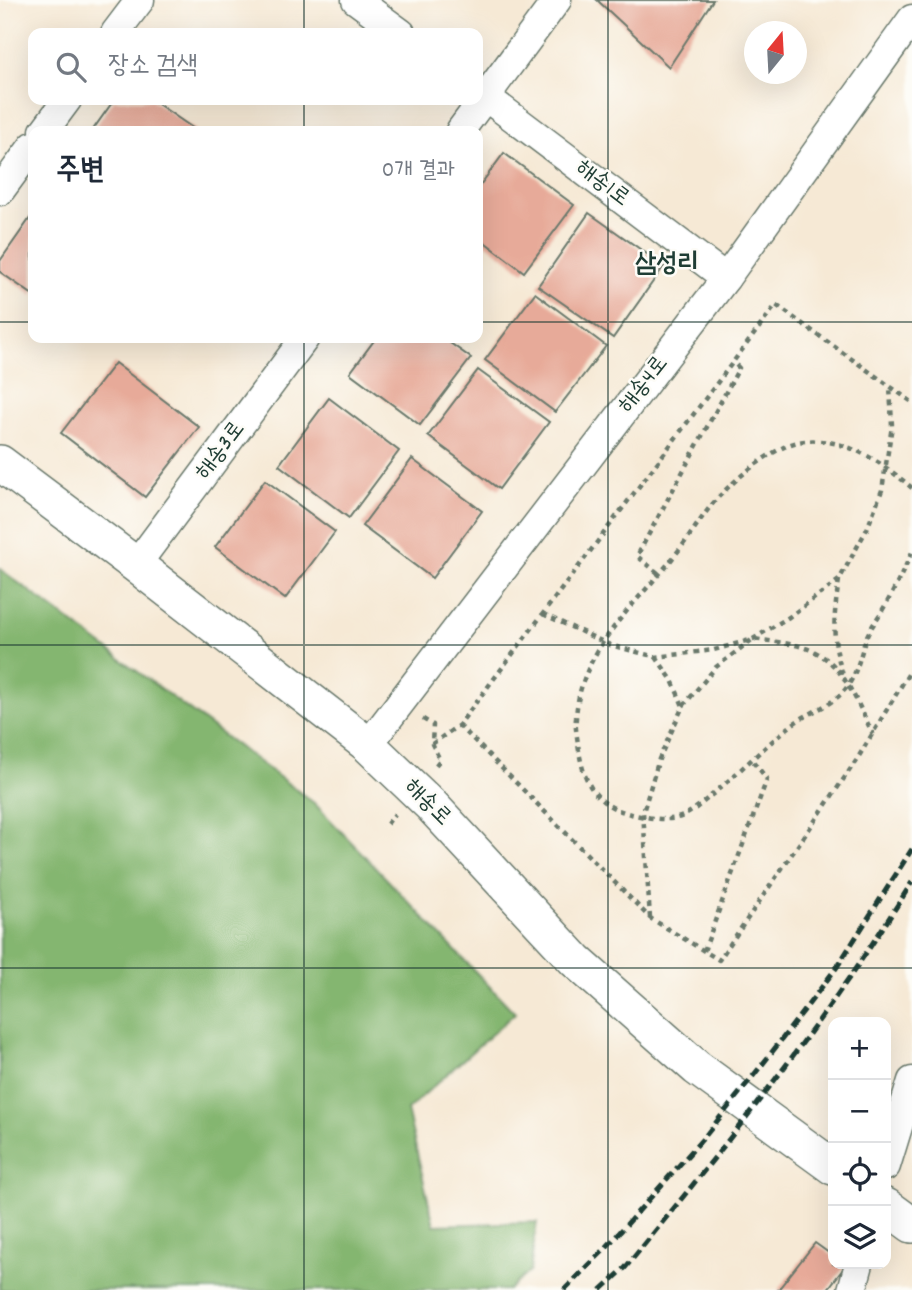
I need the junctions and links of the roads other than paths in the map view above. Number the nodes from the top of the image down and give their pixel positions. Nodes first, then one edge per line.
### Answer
1 (140, 0) edge
2 (356, 0) edge
3 (557, 0) edge
4 (912, 19) edge
5 (120, 28) edge
6 (394, 28) edge
7 (483, 93) edge
8 (483, 95) edge
9 (63, 105) edge
10 (475, 105) edge
11 (48, 126) edge
12 (463, 126) edge
13 (28, 153) edge
14 (0, 191) edge
15 (726, 278) junction
16 (302, 343) edge
17 (0, 463) edge
18 (136, 565) junction
19 (368, 745) junction
20 (912, 1081) edge
21 (891, 1150) edge
22 (828, 1163) edge
23 (891, 1210) edge
24 (912, 1225) edge
25 (858, 1269) edge
26 (852, 1290) edge

1 - 5 street
2 - 6 street
3 - 7 street
4 - 15 street, 해송4로
8 - 15 street, 해송1로
9 - 11 street
10 - 12 street
13 - 14 street
15 - 19 street, 해송4로
16 - 18 street, 해송3로
17 - 18 street, 해송로
18 - 19 street, 해송로
19 - 22 street, 해송로
20 - 21 street
23 - 24 street
25 - 26 street

